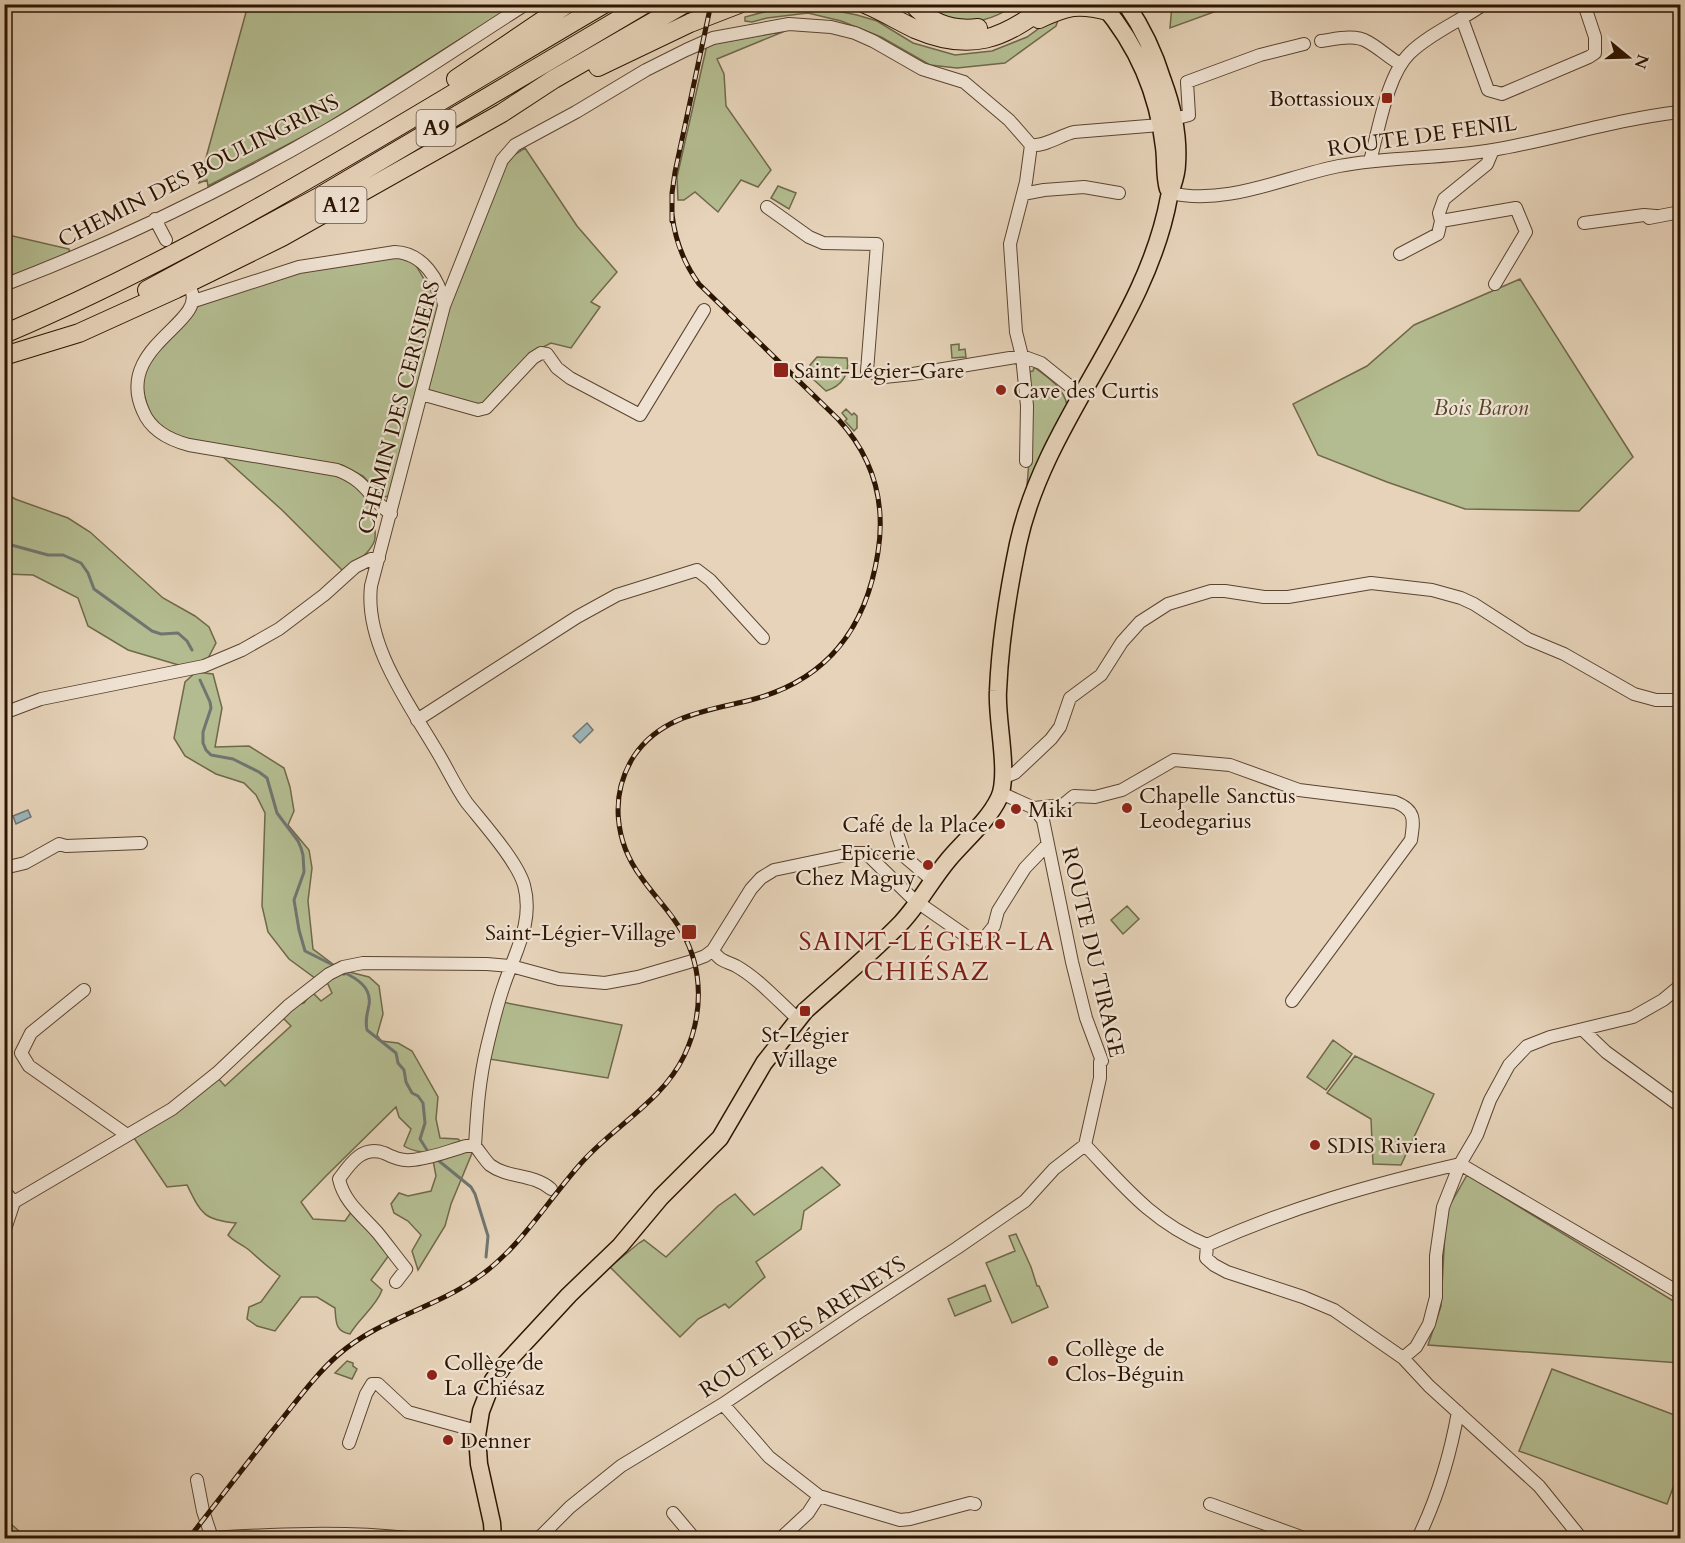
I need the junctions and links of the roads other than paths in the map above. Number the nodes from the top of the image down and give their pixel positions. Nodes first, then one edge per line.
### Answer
1 (526, 4) edge
2 (567, 4) edge
3 (604, 4) edge
4 (645, 4) edge
5 (684, 4) edge
6 (739, 4) edge
7 (865, 4) edge
8 (913, 4) edge
9 (1049, 4) edge
10 (1126, 4) edge
11 (1484, 4) edge
12 (1584, 4) edge
13 (1105, 8) edge
14 (1025, 10) edge
15 (1462, 19) junction
16 (1321, 41) dead end
17 (1304, 44) dead end
18 (1400, 64) junction
19 (1680, 112) edge
20 (502, 113) junction
21 (1167, 122) junction
22 (1031, 146) junction
23 (1493, 150) junction
24 (1370, 160) junction
25 (306, 181) junction
26 (1119, 193) dead end
27 (1023, 194) junction
28 (1170, 194) junction
29 (767, 207) dead end
30 (1680, 212) edge
31 (1656, 216) junction
32 (155, 219) junction
33 (1441, 221) junction
34 (1584, 223) dead end
35 (1624, 224) dead end
36 (166, 240) dead end
37 (1400, 254) dead end
38 (1495, 284) dead end
39 (4, 285) edge
40 (444, 306) junction
41 (704, 310) dead end
42 (4, 334) edge
43 (6, 356) edge
44 (1023, 356) junction
45 (421, 394) junction
46 (1082, 396) junction
47 (1026, 461) dead end
48 (391, 514) junction
49 (379, 558) junction
50 (763, 638) dead end
51 (1680, 700) edge
52 (4, 713) edge
53 (417, 720) junction
54 (1002, 785) junction
55 (1034, 808) junction
56 (897, 833) dead end
57 (141, 843) dead end
58 (1047, 844) junction
59 (4, 868) edge
60 (932, 880) junction
61 (917, 902) junction
62 (713, 950) junction
63 (511, 966) junction
64 (1680, 986) edge
65 (84, 990) dead end
66 (1292, 1001) dead end
67 (798, 1019) junction
68 (1583, 1030) junction
69 (1680, 1106) edge
70 (127, 1135) junction
71 (1085, 1145) junction
72 (475, 1146) junction
73 (1460, 1164) junction
74 (551, 1189) dead end
75 (4, 1191) edge
76 (14, 1202) junction
77 (4, 1232) edge
78 (1207, 1245) junction
79 (396, 1282) dead end
80 (1680, 1293) edge
81 (1403, 1358) junction
82 (723, 1404) junction
83 (1458, 1412) junction
84 (477, 1431) junction
85 (349, 1443) dead end
86 (196, 1480) dead end
87 (819, 1496) junction
88 (975, 1504) dead end
89 (1210, 1504) dead end
90 (673, 1513) dead end
91 (493, 1531) edge
92 (213, 1538) edge
93 (408, 1539) edge
94 (502, 1539) edge
95 (539, 1539) edge
96 (694, 1539) edge
97 (781, 1539) edge
98 (1304, 1539) edge
99 (1418, 1539) edge
100 (1581, 1539) edge

1 - 32 street, CHEMIN DES BOULINGRINS
2 - 25 highway
3 - 25 highway, A9
4 - 43 highway, A9
5 - 20 highway, A12
6 - 20 highway
7 - 14 highway
8 - 14 highway
9 - 14 highway
10 - 21 main road
11 - 15 street
12 - 15 street
13 - 14 highway
13 - 21 main road
15 - 18 street
16 - 18 street
17 - 21 street
18 - 24 street
19 - 23 street, ROUTE DE FENIL
20 - 43 highway, A12
21 - 22 street
21 - 28 main road
22 - 27 street
22 - 40 street, CHEMIN DES CERISIERS
23 - 24 street, ROUTE DE FENIL
23 - 33 street
24 - 28 street, ROUTE DE FENIL
25 - 42 highway, A9
26 - 27 street
27 - 44 street
28 - 46 main road
29 - 44 street
30 - 31 street
31 - 34 street
31 - 35 street
32 - 36 street
32 - 39 street, CHEMIN DES BOULINGRINS
33 - 37 street
33 - 38 street
40 - 45 street, CHEMIN DES CERISIERS
40 - 48 street
41 - 45 street
44 - 46 street
44 - 47 street
45 - 48 street, CHEMIN DES CERISIERS
46 - 54 main road
48 - 49 street, CHEMIN DES CERISIERS
49 - 52 street
49 - 53 street, CHEMIN DES CERISIERS
50 - 53 street
51 - 54 street
53 - 63 street, CHEMIN DES CERISIERS
54 - 55 street
54 - 60 main road
55 - 58 street, ROUTE DU TIRAGE
55 - 66 street
56 - 60 street
57 - 59 street
58 - 61 street
58 - 71 street, ROUTE DU TIRAGE
60 - 61 main road
61 - 62 street
61 - 67 main road
62 - 63 street
62 - 67 street
63 - 70 street
63 - 72 street, CHEMIN DES CERISIERS
64 - 68 street
65 - 70 street
67 - 84 main road
68 - 69 street
68 - 73 street
70 - 76 street
71 - 78 street
71 - 82 street, ROUTE DES ARENEYS
72 - 74 street
72 - 79 street
73 - 78 street
73 - 80 street
73 - 81 street
75 - 76 street
76 - 77 street
78 - 81 street
81 - 83 street
82 - 87 street
82 - 95 street, ROUTE DES ARENEYS
83 - 99 street
83 - 100 street
84 - 85 street
84 - 91 main road
86 - 92 street
87 - 88 street
87 - 97 street
89 - 98 street
90 - 96 street
91 - 94 main road
92 - 93 street

